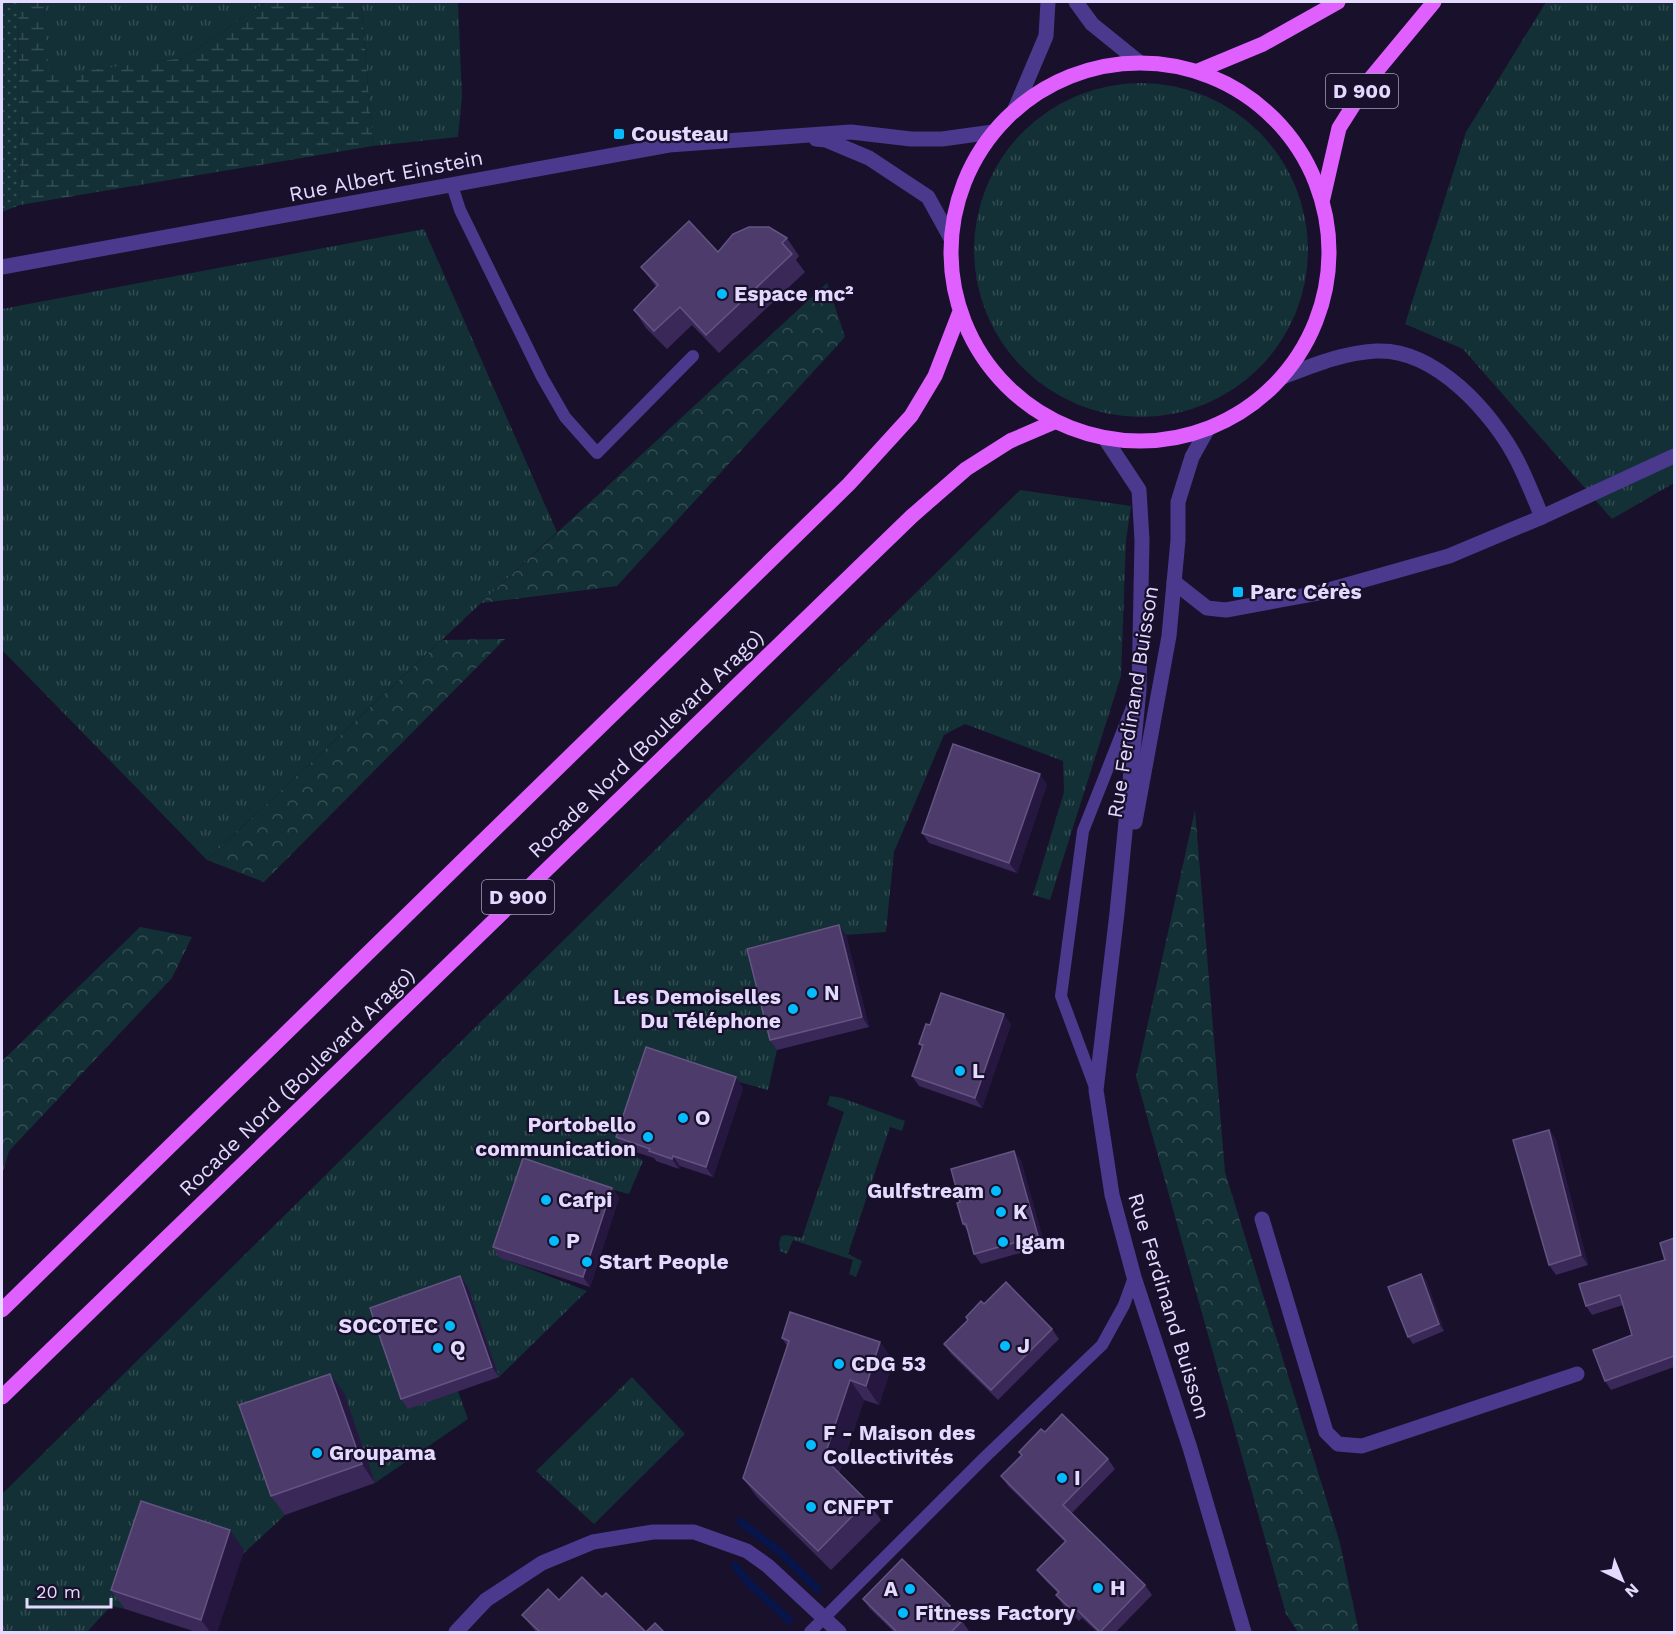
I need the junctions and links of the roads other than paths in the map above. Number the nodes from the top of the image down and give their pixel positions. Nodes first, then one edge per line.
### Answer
1 (1047, 2) edge
2 (1076, 2) edge
3 (1338, 2) edge
4 (1434, 2) edge
5 (1139, 62) junction
6 (1198, 71) junction
7 (1015, 109) junction
8 (993, 132) junction
9 (780, 137) junction
10 (452, 185) junction
11 (1323, 198) junction
12 (950, 237) junction
13 (2, 267) edge
14 (959, 314) junction
15 (693, 357) edge
16 (1283, 377) junction
17 (1054, 422) junction
18 (1207, 430) junction
19 (1106, 440) junction
20 (1674, 456) edge
21 (1542, 517) junction
22 (1174, 582) junction
23 (1139, 690) junction
24 (1117, 913) junction
25 (1096, 1090) junction
26 (1262, 1219) dead end
27 (1134, 1277) junction
28 (2, 1310) edge
29 (1577, 1374) dead end
30 (2, 1397) edge
31 (824, 1619) junction
32 (456, 1632) edge
33 (810, 1632) edge
34 (839, 1632) edge
35 (1244, 1632) edge

1 - 7 street
2 - 5 street
3 - 6 main road
4 - 11 main road, D 900
5 - 6 main road
5 - 7 main road
6 - 11 main road
7 - 8 main road
8 - 9 street, Rue Albert Einstein
8 - 12 main road
9 - 10 street, Rue Albert Einstein
9 - 12 street, Rue Albert Einstein
10 - 13 street, Rue Albert Einstein
10 - 15 lane
11 - 16 main road
12 - 14 main road
14 - 17 main road
14 - 28 main road, D 900
16 - 18 main road
16 - 21 street
17 - 19 main road
17 - 30 main road, Rocade Nord (Boulevard Arago) / D 900
18 - 19 main road
18 - 22 street, Rue Ferdinand Buisson
19 - 23 street, Rue Ferdinand Buisson
20 - 21 street
21 - 22 street
22 - 24 street, Rue Ferdinand Buisson
23 - 24 street, Rue Ferdinand Buisson
23 - 25 lane
24 - 25 street, Rue Ferdinand Buisson
25 - 27 street, Rue Ferdinand Buisson
26 - 29 street
27 - 31 lane
27 - 35 street, Rue Ferdinand Buisson
31 - 32 street
31 - 33 lane
31 - 34 street

